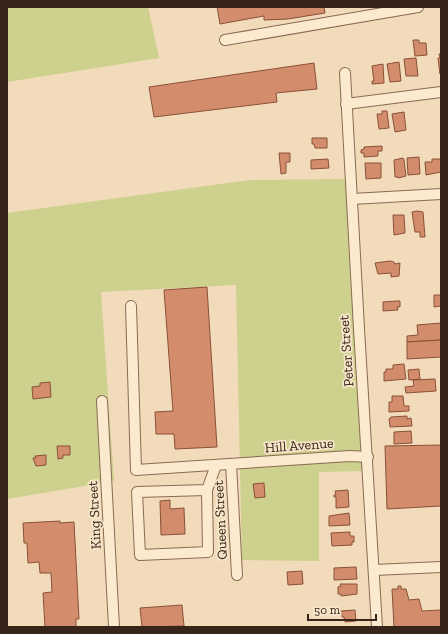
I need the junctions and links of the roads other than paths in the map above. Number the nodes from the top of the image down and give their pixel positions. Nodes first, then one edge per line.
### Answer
1 (418, 7) edge
2 (225, 40) dead end
3 (345, 73) dead end
4 (441, 92) edge
5 (346, 104) junction
6 (441, 194) edge
7 (352, 199) junction
8 (131, 306) dead end
9 (102, 401) dead end
10 (368, 457) junction
11 (231, 464) junction
12 (216, 465) junction
13 (207, 490) junction
14 (441, 567) edge
15 (374, 570) junction
16 (237, 575) dead end
17 (114, 627) edge
18 (377, 627) edge

1 - 2 street
3 - 5 street, Peter Street
4 - 5 street
5 - 7 street, Peter Street
6 - 7 street
7 - 10 street, Peter Street
8 - 12 street, Hill Avenue
9 - 17 street, King Street
10 - 11 street, Hill Avenue
10 - 15 street, Peter Street
11 - 12 street, Hill Avenue
11 - 16 street, Queen Street
12 - 13 street
13 - 13 street
14 - 15 street
15 - 18 street, Peter Street

